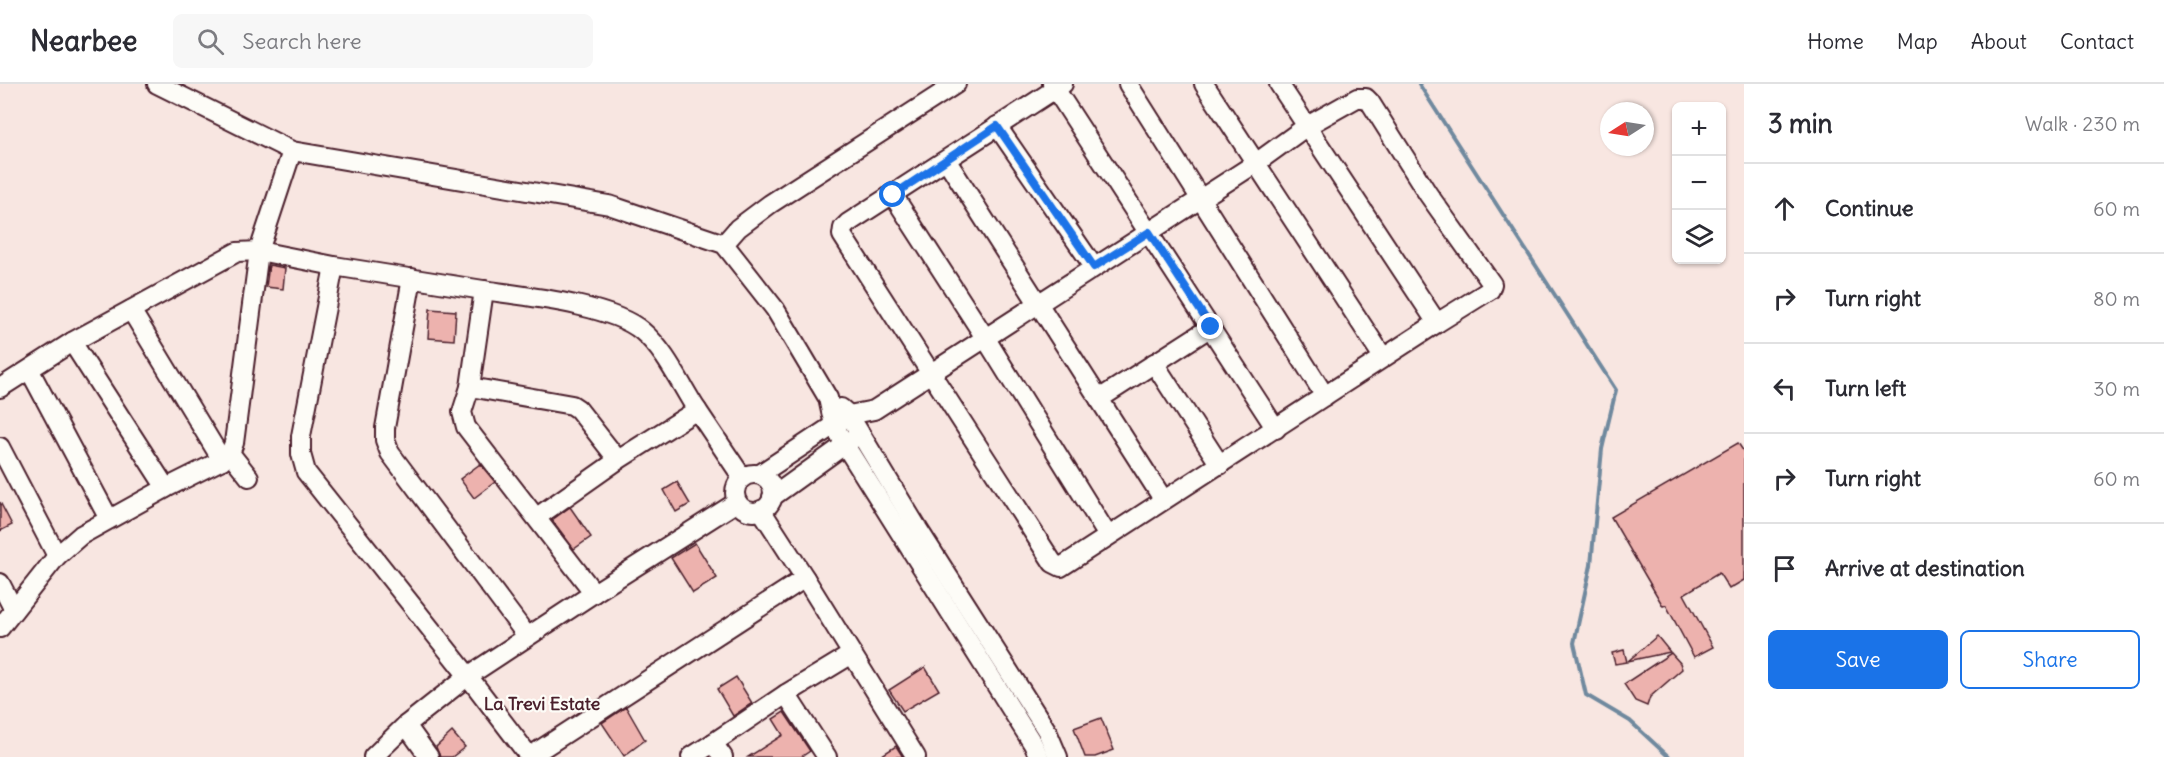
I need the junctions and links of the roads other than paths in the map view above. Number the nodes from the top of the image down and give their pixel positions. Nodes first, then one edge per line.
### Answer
1 (157, 84) edge
2 (956, 84) edge
3 (1128, 84) edge
4 (1204, 84) edge
5 (1279, 84) edge
6 (1056, 86) edge
7 (997, 126) junction
8 (1307, 126) junction
9 (292, 151) junction
10 (947, 160) junction
11 (1256, 163) junction
12 (893, 195) junction
13 (1199, 199) junction
14 (1149, 232) junction
15 (724, 244) junction
16 (259, 251) junction
17 (334, 266) junction
18 (1094, 267) junction
19 (412, 279) junction
20 (484, 290) junction
21 (1039, 302) junction
22 (131, 310) junction
23 (1437, 323) junction
24 (1211, 327) junction
25 (986, 339) junction
26 (72, 342) junction
27 (1383, 357) junction
28 (1154, 363) junction
29 (30, 371) junction
30 (930, 374) junction
31 (470, 387) junction
32 (0, 388) edge
33 (1325, 396) junction
34 (1099, 399) junction
35 (697, 410) junction
36 (874, 410) junction
37 (842, 420) junction
38 (1276, 429) junction
39 (861, 434) junction
40 (845, 445) junction
41 (0, 447) edge
42 (226, 457) junction
43 (618, 460) junction
44 (1220, 465) junction
45 (751, 476) junction
46 (249, 477) dead end
47 (166, 488) junction
48 (1164, 499) junction
49 (737, 502) junction
50 (767, 504) junction
51 (537, 517) junction
52 (109, 519) junction
53 (1108, 536) junction
54 (57, 556) junction
55 (805, 578) junction
56 (0, 583) edge
57 (594, 593) junction
58 (14, 610) junction
59 (0, 628) edge
60 (527, 636) junction
61 (852, 654) junction
62 (468, 676) junction
63 (786, 694) junction
64 (406, 725) junction
65 (1047, 731) junction
66 (718, 750) edge
67 (1036, 750) edge
68 (372, 757) edge
69 (429, 757) edge
70 (529, 757) edge
71 (691, 757) edge
72 (826, 757) edge
73 (916, 757) edge
74 (1058, 757) edge

1 - 9 street
2 - 15 street
3 - 13 street
4 - 11 street
5 - 8 street
6 - 7 street
6 - 14 street
7 - 10 street
7 - 18 street
8 - 11 street
8 - 23 street
8 - 23 street
9 - 15 street
9 - 16 street
10 - 12 street
10 - 21 street
11 - 13 street
11 - 27 street
12 - 25 street
12 - 30 street
13 - 14 street
13 - 33 street
14 - 18 street
14 - 24 street
15 - 37 street
16 - 17 street
16 - 22 street
16 - 42 street
17 - 19 street
17 - 62 street
18 - 21 street
19 - 20 street
19 - 60 street
20 - 31 street
20 - 35 street
21 - 25 street
21 - 34 street
22 - 26 street
22 - 42 street
23 - 27 street
24 - 28 street
24 - 38 street
25 - 30 street
25 - 53 street
26 - 29 street
26 - 47 street
27 - 33 street
28 - 34 street
28 - 44 street
29 - 32 street
29 - 52 street
30 - 36 street
30 - 53 street
31 - 43 street
31 - 51 street
33 - 38 street
34 - 48 street
35 - 43 street
35 - 45 street
36 - 37 street
36 - 39 street
37 - 39 street
37 - 40 street
37 - 45 street
38 - 44 street
39 - 40 street
39 - 65 street
40 - 50 street
40 - 67 street
41 - 54 street
42 - 46 street
42 - 47 street
43 - 51 street
44 - 48 street
45 - 49 street
45 - 50 street
47 - 52 street
48 - 53 street
49 - 50 street
49 - 57 street
50 - 55 street
51 - 57 street
52 - 54 street
54 - 58 street
55 - 61 street
55 - 70 street
56 - 58 street
57 - 60 street
58 - 59 street
60 - 62 street
61 - 63 street
61 - 73 street
62 - 64 street
62 - 70 street
63 - 66 street
63 - 72 street
64 - 68 street
64 - 69 street
65 - 67 street
65 - 74 street
66 - 71 street

